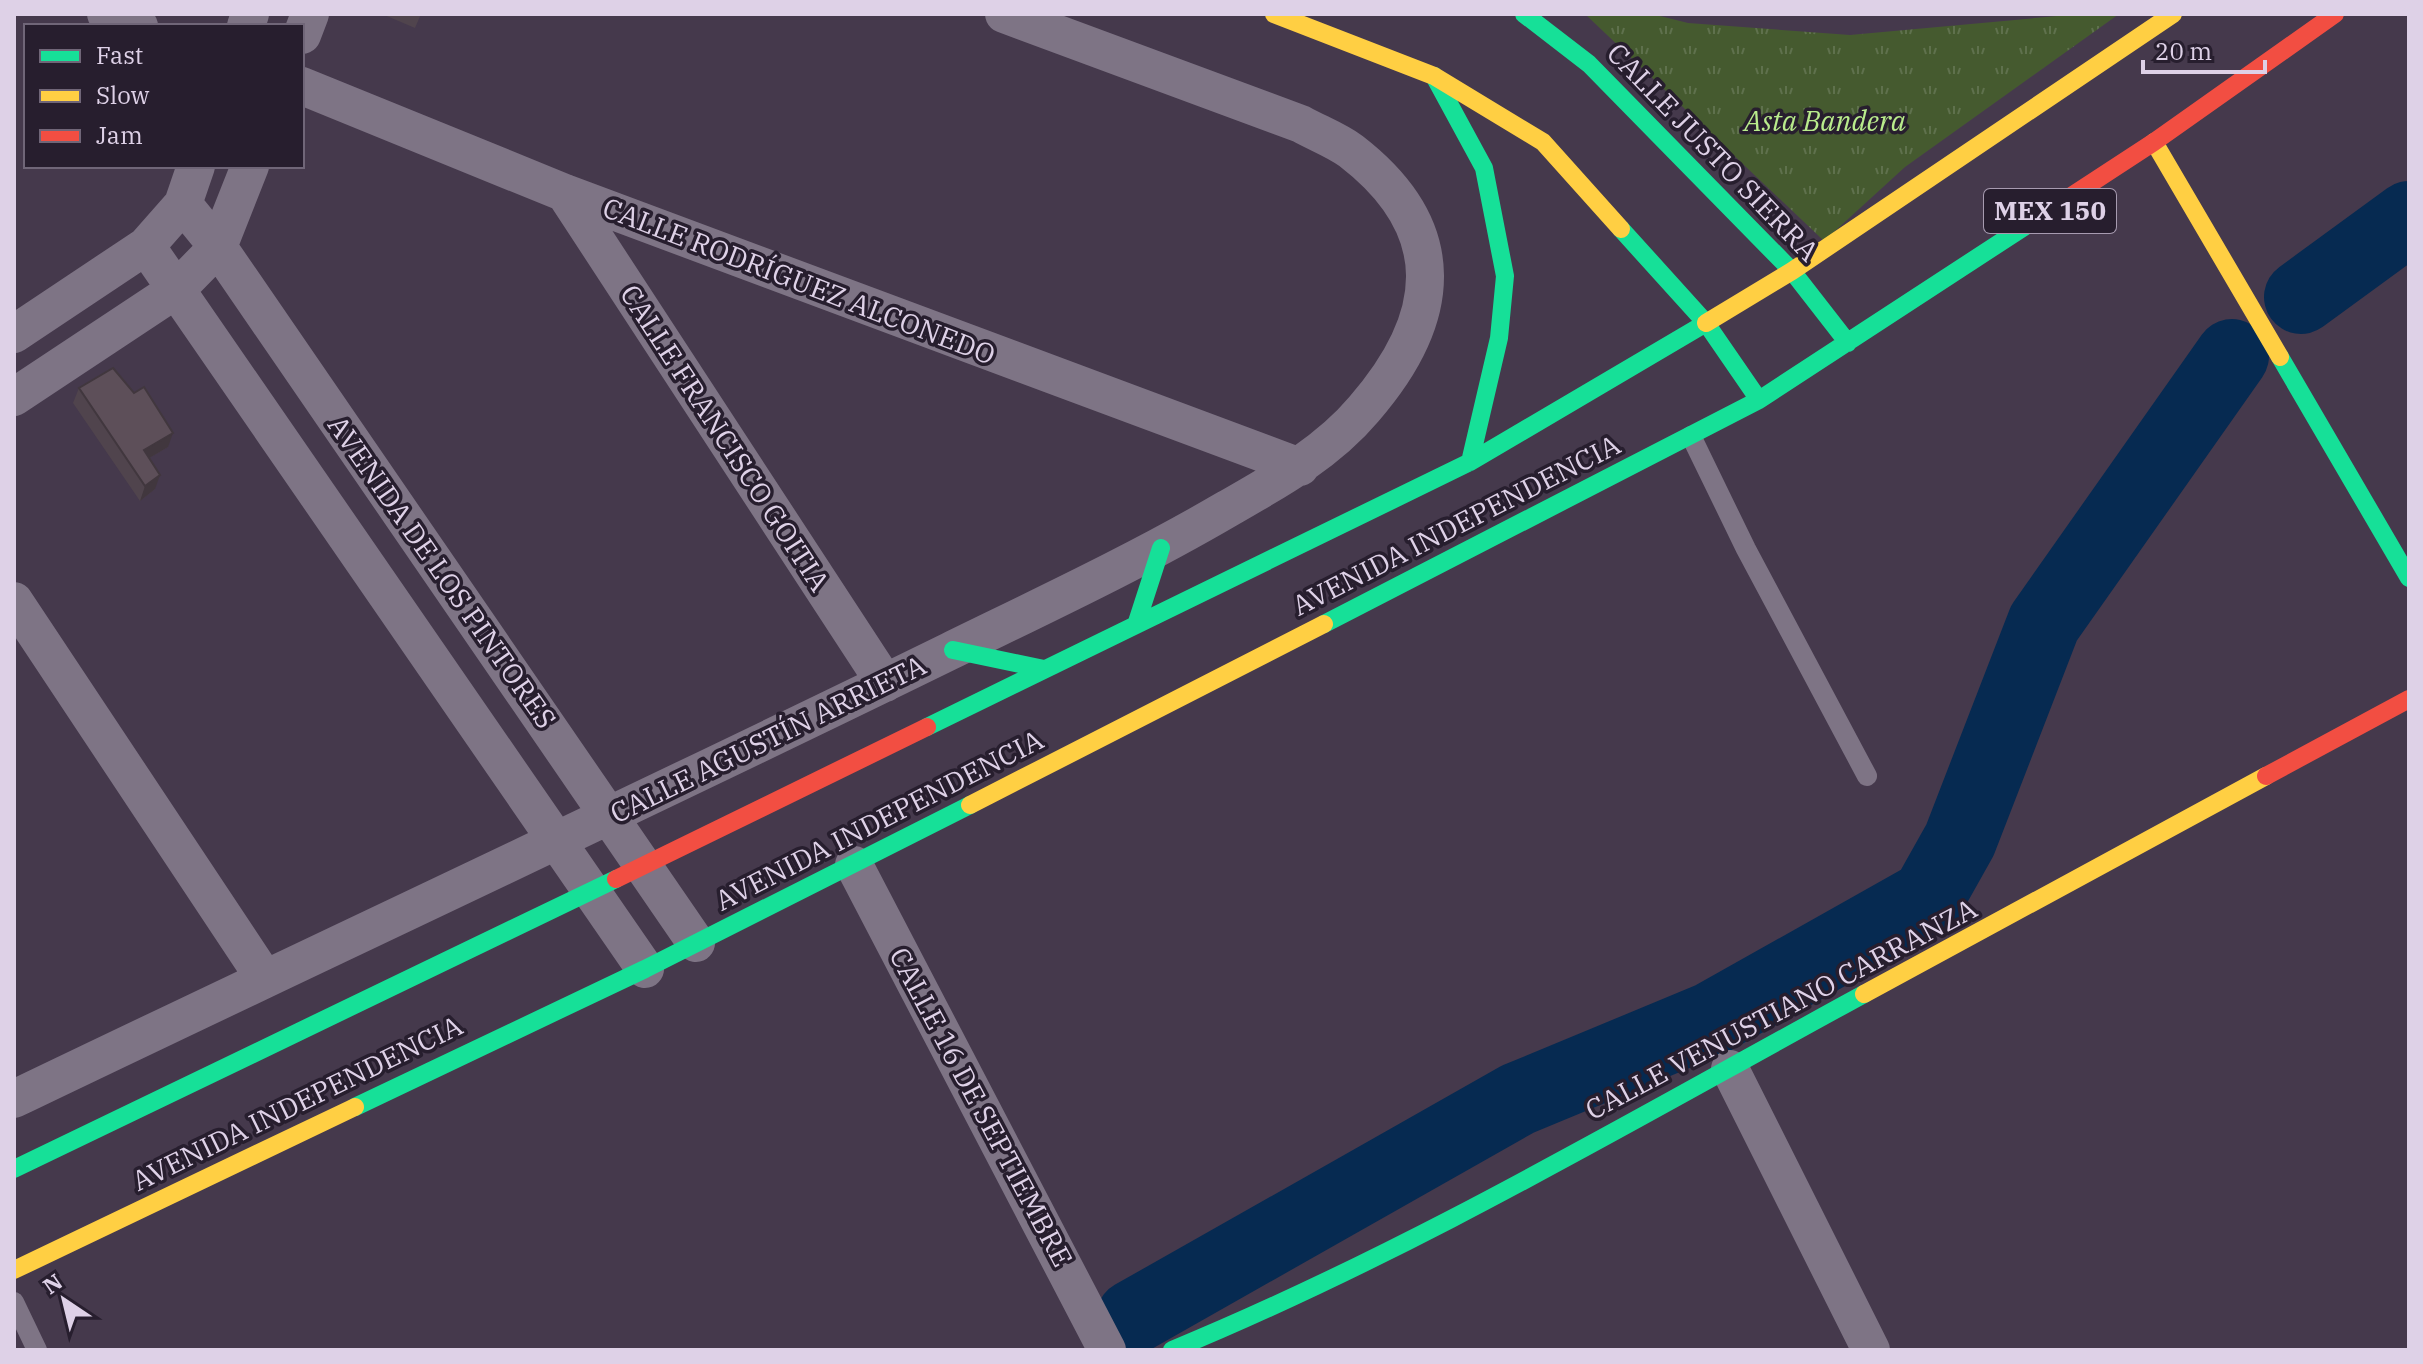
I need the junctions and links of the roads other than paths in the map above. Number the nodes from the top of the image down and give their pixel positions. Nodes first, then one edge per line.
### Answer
1 (106, 14) edge
2 (1004, 14) edge
3 (1274, 14) edge
4 (1524, 14) edge
5 (2173, 14) edge
6 (2335, 14) edge
7 (134, 24) edge
8 (1434, 76) junction
9 (304, 87) edge
10 (2154, 142) junction
11 (195, 168) edge
12 (249, 168) edge
13 (565, 193) junction
14 (183, 204) junction
15 (146, 246) junction
16 (218, 247) junction
17 (1792, 271) junction
18 (177, 289) junction
19 (1706, 323) junction
20 (14, 334) edge
21 (1848, 343) junction
22 (14, 397) edge
23 (1759, 400) junction
24 (1691, 436) junction
25 (1470, 462) junction
26 (1300, 467) junction
27 (1161, 548) junction
28 (2409, 578) edge
29 (14, 601) edge
30 (1136, 625) junction
31 (953, 650) junction
32 (1044, 669) junction
33 (885, 683) junction
34 (2409, 699) edge
35 (1867, 776) dead end
36 (610, 815) junction
37 (558, 842) junction
38 (854, 865) junction
39 (643, 866) junction
40 (592, 891) junction
41 (696, 943) junction
42 (645, 969) junction
43 (265, 979) junction
44 (1730, 1069) junction
45 (14, 1099) edge
46 (14, 1169) edge
47 (14, 1270) edge
48 (14, 1302) edge
49 (37, 1350) edge
50 (1107, 1350) edge
51 (1172, 1350) edge
52 (1871, 1350) edge

1 - 7 street
2 - 26 street, CALLE AGUSTÍN ARRIETA
3 - 8 main road
4 - 17 main road, CALLE JUSTO SIERRA
5 - 17 main road, MEX 150
6 - 10 main road, MEX 150
8 - 19 main road
8 - 25 main road
9 - 13 street, CALLE RODRÍGUEZ ALCONEDO
10 - 21 main road, MEX 150
10 - 28 main road
11 - 14 street
12 - 16 street
13 - 26 street, CALLE RODRÍGUEZ ALCONEDO
13 - 33 street, CALLE FRANCISCO GOITIA
14 - 15 street
14 - 16 street, AVENIDA DE LOS PINTORES
15 - 18 street, AVENIDA DE LOS PINTORES
15 - 20 street
16 - 18 street
16 - 36 street, AVENIDA DE LOS PINTORES
17 - 19 main road, MEX 150
17 - 21 main road, CALLE JUSTO SIERRA
18 - 22 street
18 - 37 street, AVENIDA DE LOS PINTORES
19 - 23 main road
19 - 25 main road, AVENIDA INDEPENDENCIA
21 - 23 main road, MEX 150
23 - 24 main road, AVENIDA INDEPENDENCIA
24 - 35 lane
24 - 38 main road, AVENIDA INDEPENDENCIA
25 - 30 main road, AVENIDA INDEPENDENCIA
26 - 27 street, CALLE AGUSTÍN ARRIETA
27 - 30 main road
27 - 31 street, CALLE AGUSTÍN ARRIETA
29 - 43 street
30 - 32 main road, AVENIDA INDEPENDENCIA
31 - 32 main road
31 - 33 street, CALLE AGUSTÍN ARRIETA
32 - 39 main road, AVENIDA INDEPENDENCIA
33 - 36 street, CALLE AGUSTÍN ARRIETA
34 - 44 main road, CALLE VENUSTIANO CARRANZA
36 - 37 street, CALLE AGUSTÍN ARRIETA
36 - 39 street, AVENIDA DE LOS PINTORES
37 - 40 street, AVENIDA DE LOS PINTORES
37 - 43 street, CALLE AGUSTÍN ARRIETA
38 - 41 main road, AVENIDA INDEPENDENCIA
38 - 50 street, CALLE 16 DE SEPTIEMBRE
39 - 40 main road, AVENIDA INDEPENDENCIA
39 - 41 street, AVENIDA DE LOS PINTORES
40 - 42 street, AVENIDA DE LOS PINTORES
40 - 46 main road, AVENIDA INDEPENDENCIA
41 - 42 main road, AVENIDA INDEPENDENCIA
42 - 47 main road, AVENIDA INDEPENDENCIA
43 - 45 street, CALLE AGUSTÍN ARRIETA
44 - 51 main road, CALLE VENUSTIANO CARRANZA
44 - 52 street
48 - 49 lane

